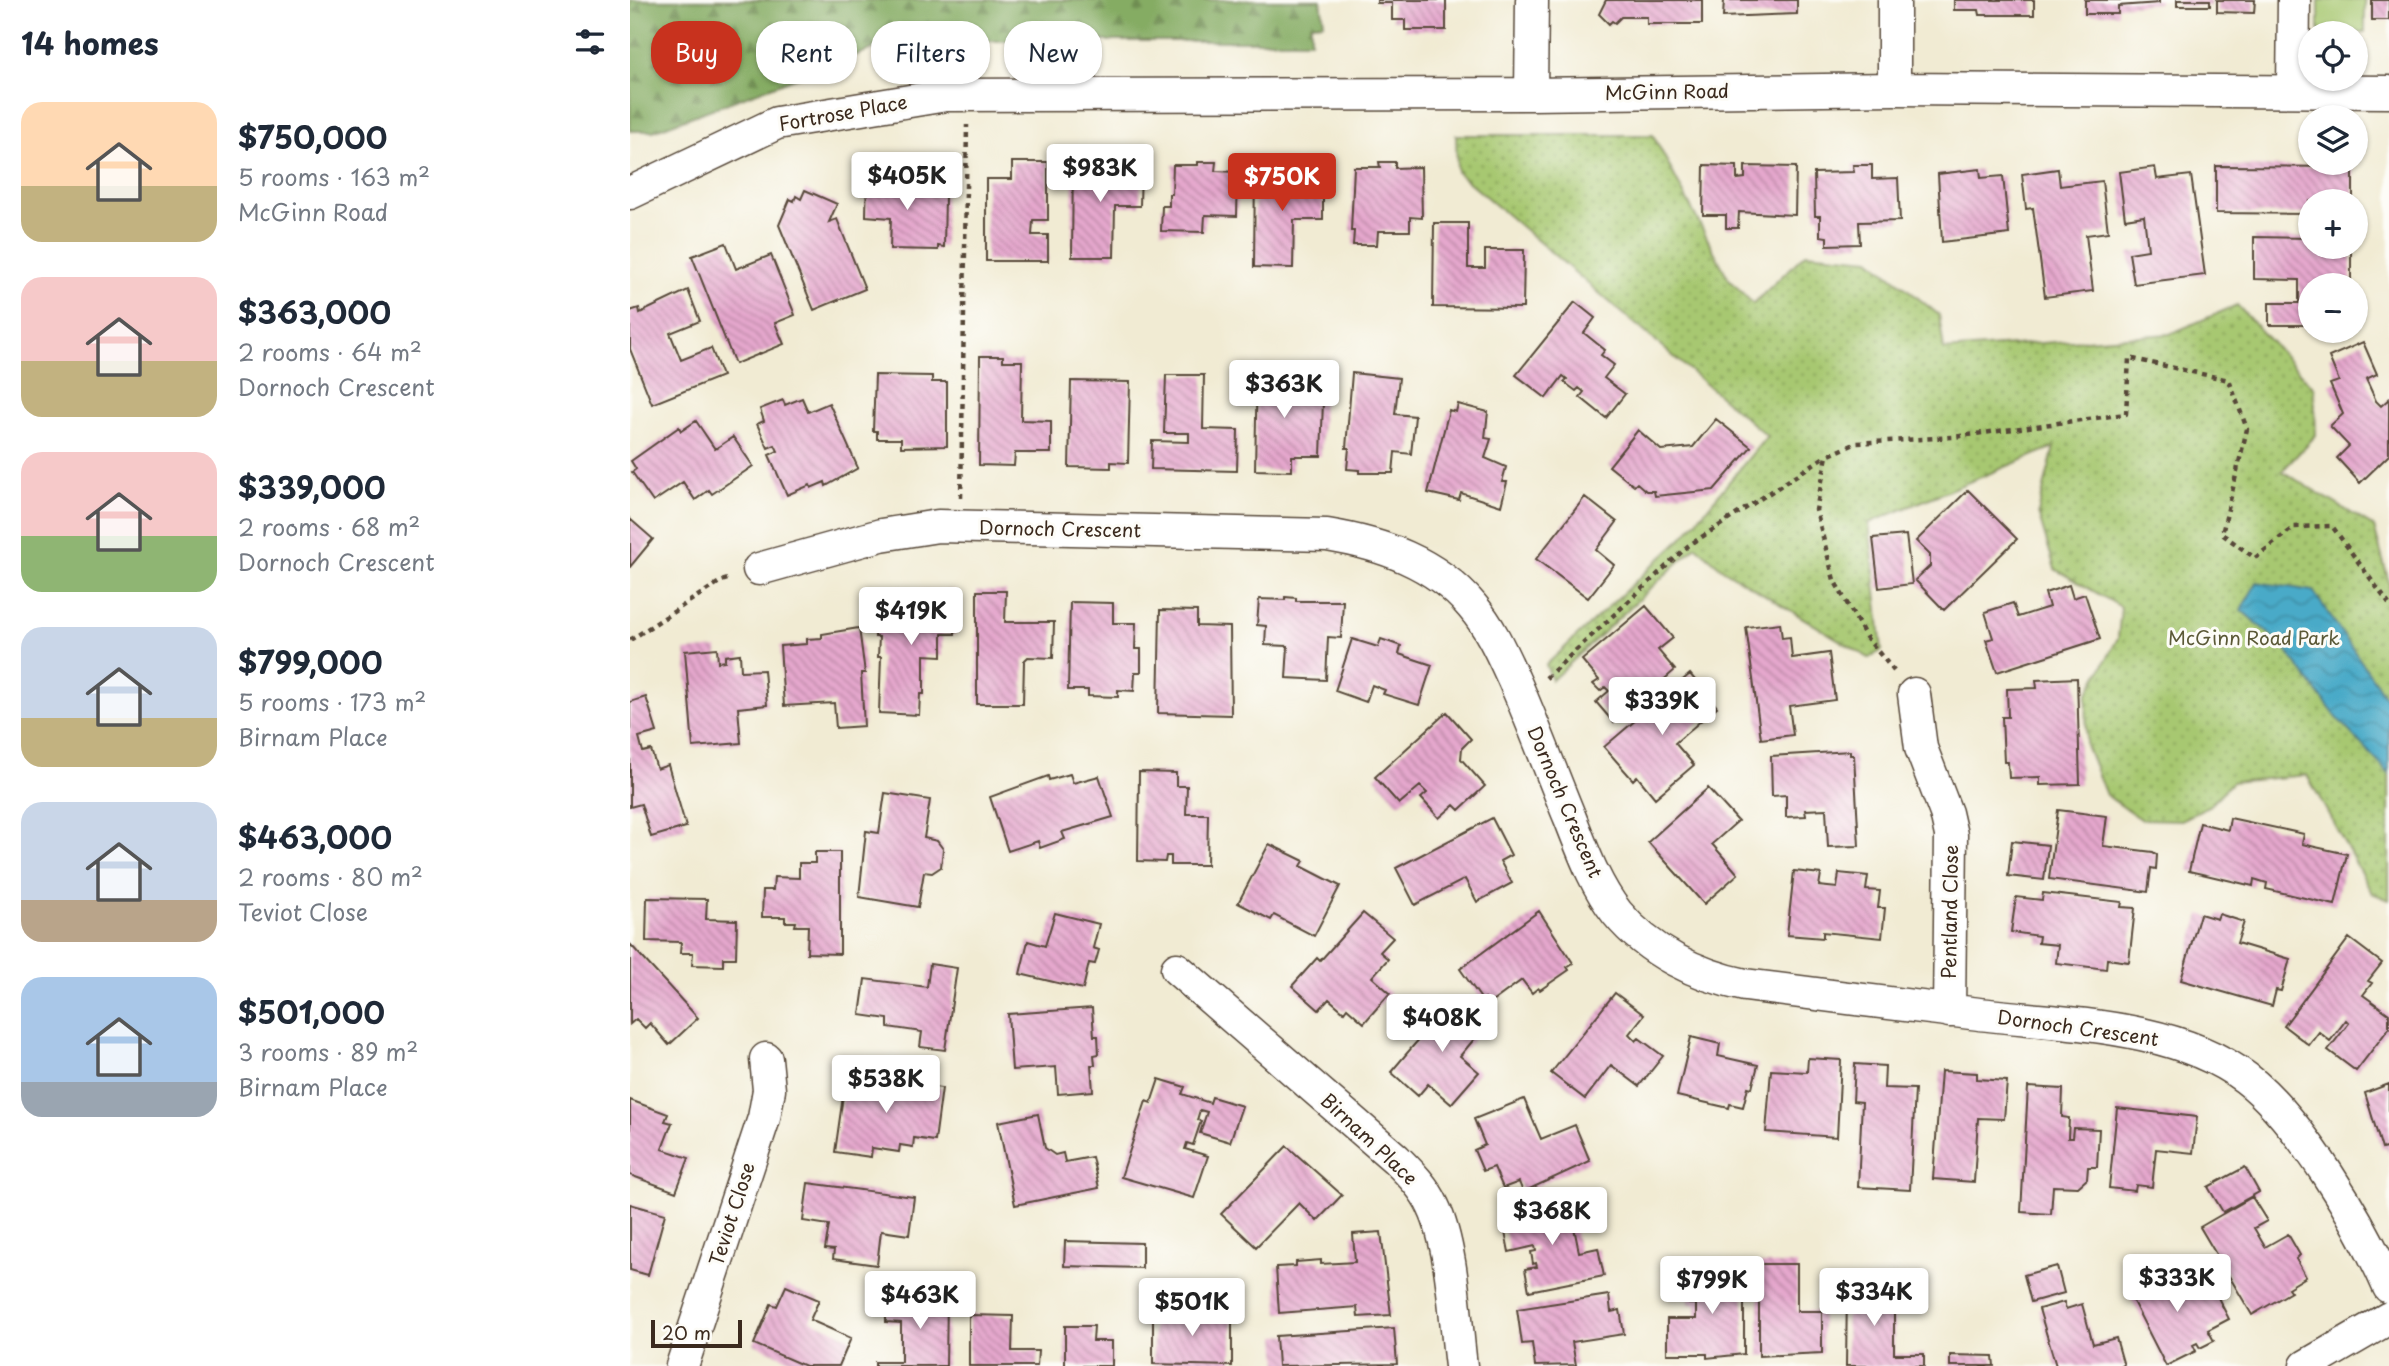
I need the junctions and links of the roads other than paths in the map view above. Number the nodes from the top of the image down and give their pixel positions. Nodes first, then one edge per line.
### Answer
1 (1532, 0) edge
2 (1894, 0) edge
3 (2294, 0) edge
4 (1894, 89) junction
5 (2293, 91) junction
6 (2389, 92) edge
7 (1531, 94) junction
8 (956, 95) joint
9 (630, 192) edge
10 (759, 569) road end
11 (1914, 694) road end
12 (1177, 969) dead end
13 (1949, 1011) junction
14 (766, 1059) dead end
15 (2389, 1287) edge
16 (2389, 1318) edge
17 (682, 1366) edge
18 (1461, 1366) edge
19 (2306, 1366) edge

1 - 7 street
2 - 4 street
3 - 5 street
4 - 5 street, McGinn Road
4 - 7 street, McGinn Road
5 - 6 street, McGinn Road
7 - 8 street, McGinn Road
8 - 9 street, Fortrose Place
10 - 13 street, Dornoch Crescent
11 - 13 street, Pentland Close
12 - 18 street, Birnam Place
13 - 15 street, Dornoch Crescent
14 - 17 street, Teviot Close
16 - 19 street

